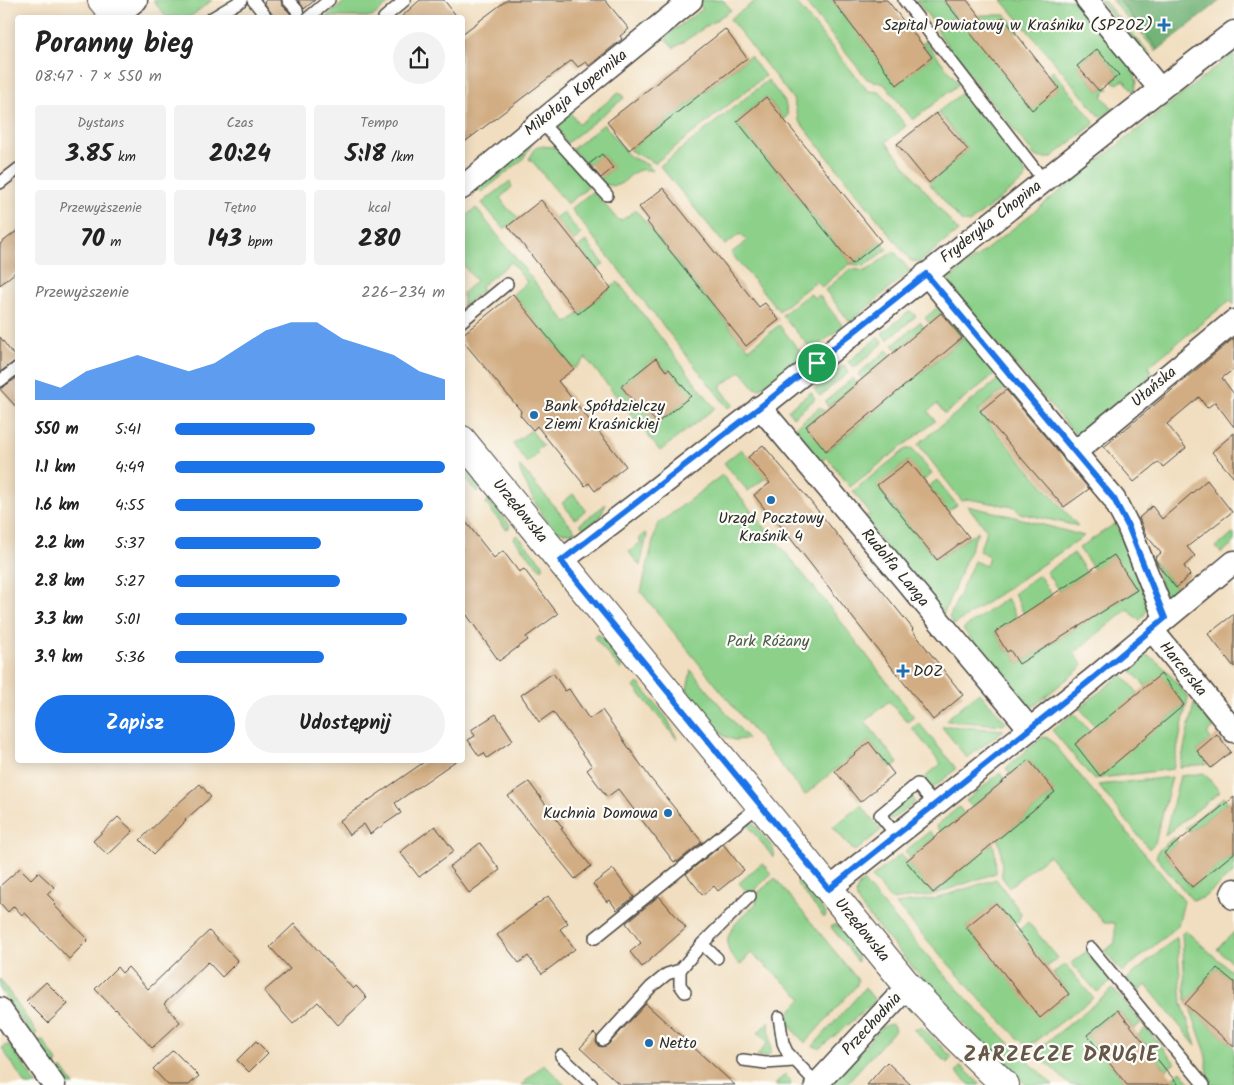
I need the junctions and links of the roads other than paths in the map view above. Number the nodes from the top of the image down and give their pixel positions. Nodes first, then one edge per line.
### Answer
1 (242, 0) edge
2 (253, 0) edge
3 (288, 0) edge
4 (329, 0) edge
5 (406, 0) edge
6 (691, 0) edge
7 (904, 0) edge
8 (1087, 0) edge
9 (220, 15) edge
10 (265, 15) edge
11 (297, 15) edge
12 (312, 15) edge
13 (388, 15) edge
14 (1234, 32) edge
15 (1160, 88) junction
16 (541, 122) junction
17 (15, 171) edge
18 (1044, 180) junction
19 (0, 183) edge
20 (465, 185) edge
21 (607, 195) dead end
22 (926, 274) junction
23 (507, 284) dead end
24 (465, 319) edge
25 (1234, 321) edge
26 (15, 369) edge
27 (0, 381) edge
28 (760, 407) junction
29 (465, 444) edge
30 (1074, 453) junction
31 (561, 561) junction
32 (1234, 562) edge
33 (1158, 624) junction
34 (1030, 729) junction
35 (1234, 731) edge
36 (760, 805) junction
37 (829, 889) junction
38 (1234, 890) edge
39 (750, 896) dead end
40 (1234, 898) edge
41 (595, 938) dead end
42 (702, 944) junction
43 (1090, 948) dead end
44 (717, 958) dead end
45 (680, 970) junction
46 (908, 986) junction
47 (685, 992) dead end
48 (0, 1009) edge
49 (779, 1017) dead end
50 (603, 1040) dead end
51 (561, 1056) dead end
52 (743, 1060) dead end
53 (794, 1061) junction
54 (817, 1084) edge
55 (54, 1085) edge
56 (592, 1085) edge
57 (1005, 1085) edge
58 (1204, 1085) edge

1 - 9 lane
2 - 10 lane
3 - 11 lane
4 - 12 lane
5 - 13 lane
6 - 16 street, Mikołaja Kopernika
7 - 18 lane
8 - 15 street
14 - 15 street, Fryderyka Chopina
15 - 18 street, Fryderyka Chopina
16 - 20 street, Mikołaja Kopernika
16 - 21 lane
17 - 19 lane
18 - 22 street, Fryderyka Chopina
22 - 28 street, Fryderyka Chopina
22 - 30 street, Harcerska
23 - 24 lane
25 - 30 street, Ułańska
26 - 27 lane
28 - 31 street, Fryderyka Chopina
28 - 34 street, Rudolfa Langa
29 - 31 street, Urzędowska
30 - 33 street, Harcerska
31 - 36 street, Urzędowska
32 - 33 street
33 - 34 street
33 - 35 street, Harcerska
34 - 37 street
36 - 37 street, Urzędowska
36 - 41 lane
37 - 46 street, Urzędowska
38 - 40 street
39 - 42 lane
42 - 44 lane
42 - 45 lane
43 - 58 lane
45 - 47 lane
45 - 50 lane
46 - 54 street, Przechodnia
46 - 57 street, Urzędowska
48 - 55 street
49 - 53 lane
51 - 56 lane
52 - 53 lane
53 - 54 lane

